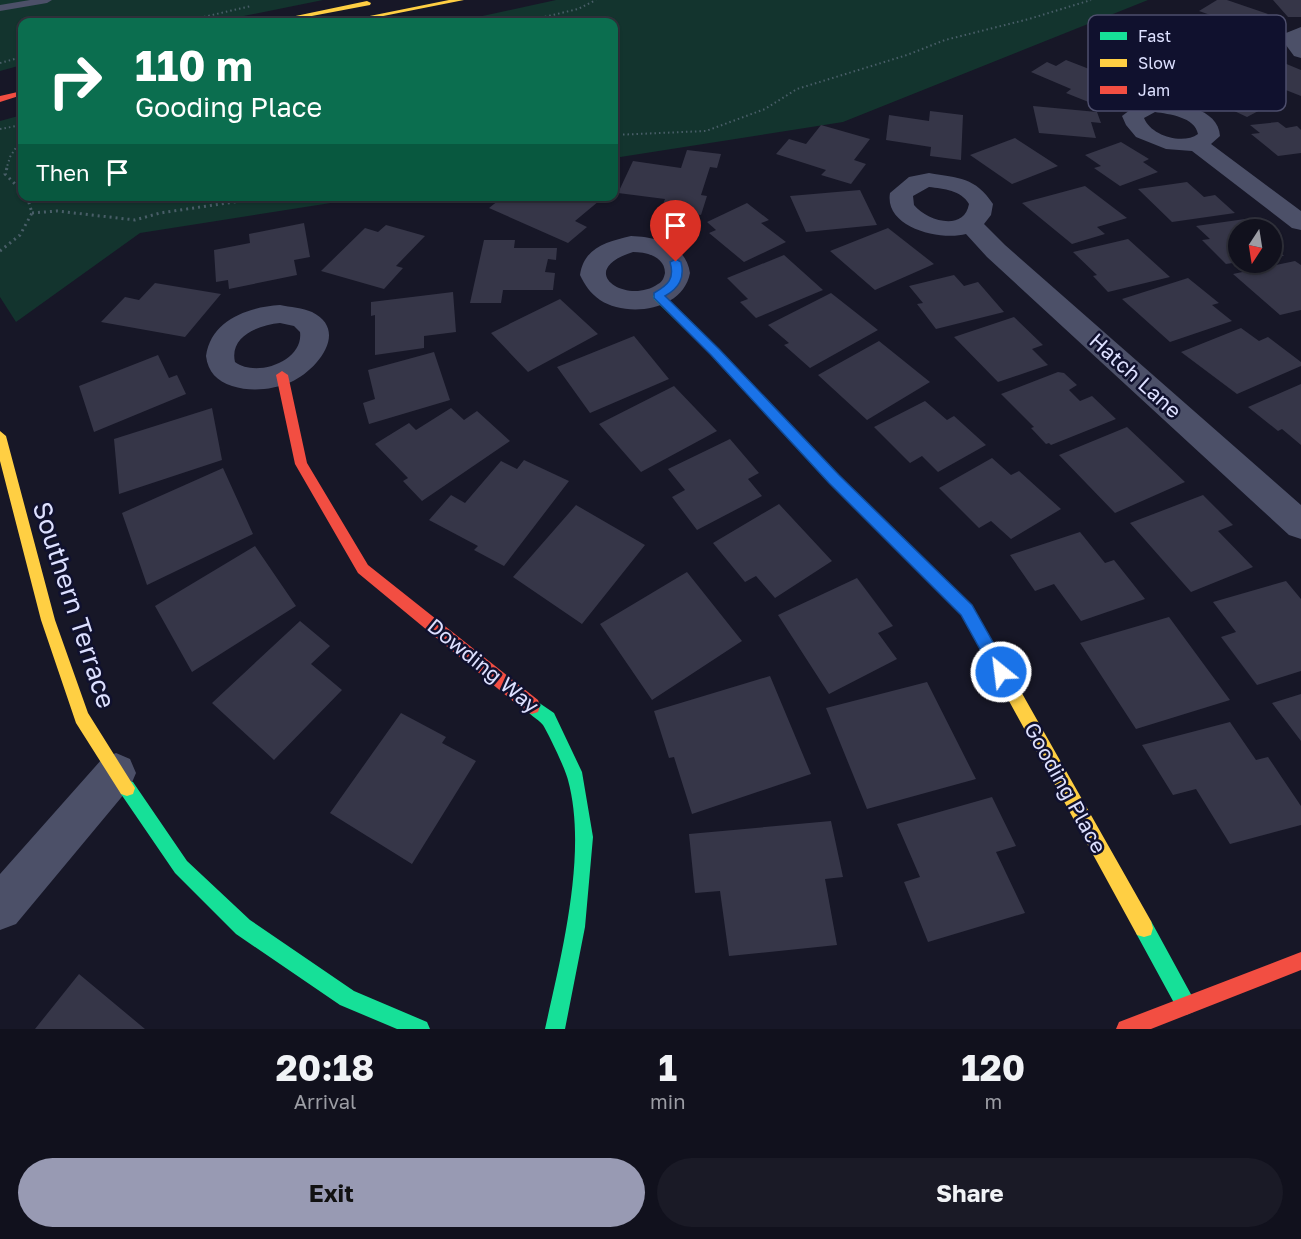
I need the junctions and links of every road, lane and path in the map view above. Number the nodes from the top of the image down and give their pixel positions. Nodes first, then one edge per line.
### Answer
1 (47, 0) edge
2 (383, 0) edge
3 (460, 0) edge
4 (596, 0) edge
5 (1091, 0) edge
6 (257, 4) dead end
7 (0, 8) edge
8 (199, 18) edge
9 (291, 18) edge
10 (365, 18) edge
11 (539, 18) edge
12 (1301, 33) edge
13 (1301, 52) edge
14 (18, 58) edge
15 (0, 63) edge
16 (18, 94) edge
17 (0, 99) edge
18 (18, 126) edge
19 (0, 129) edge
20 (618, 135) edge
21 (18, 144) edge
22 (1197, 144) dead end
23 (18, 187) edge
24 (28, 201) edge
25 (241, 201) edge
26 (32, 213) junction
27 (1299, 220) edge
28 (971, 224) dead end
29 (0, 251) edge
30 (658, 296) dead end
31 (282, 375) dead end
32 (0, 436) edge
33 (1301, 525) edge
34 (117, 773) junction
35 (0, 908) edge
36 (1301, 961) edge
37 (1186, 1005) junction
38 (420, 1029) edge
39 (555, 1029) edge
40 (1126, 1029) edge

1 - 7 lane
2 - 9 street
3 - 10 street
4 - 11 path
5 - 20 path
6 - 8 path
12 - 13 street
14 - 15 path
16 - 17 street
18 - 19 path
21 - 23 path
22 - 27 street
24 - 26 path
25 - 26 path
26 - 29 path
28 - 33 street, Hatch Lane
30 - 37 street, Gooding Place
31 - 39 street, Dowding Way
32 - 34 street, Southern Terrace
34 - 35 street
34 - 38 street, Southern Terrace
36 - 37 street
37 - 40 street

